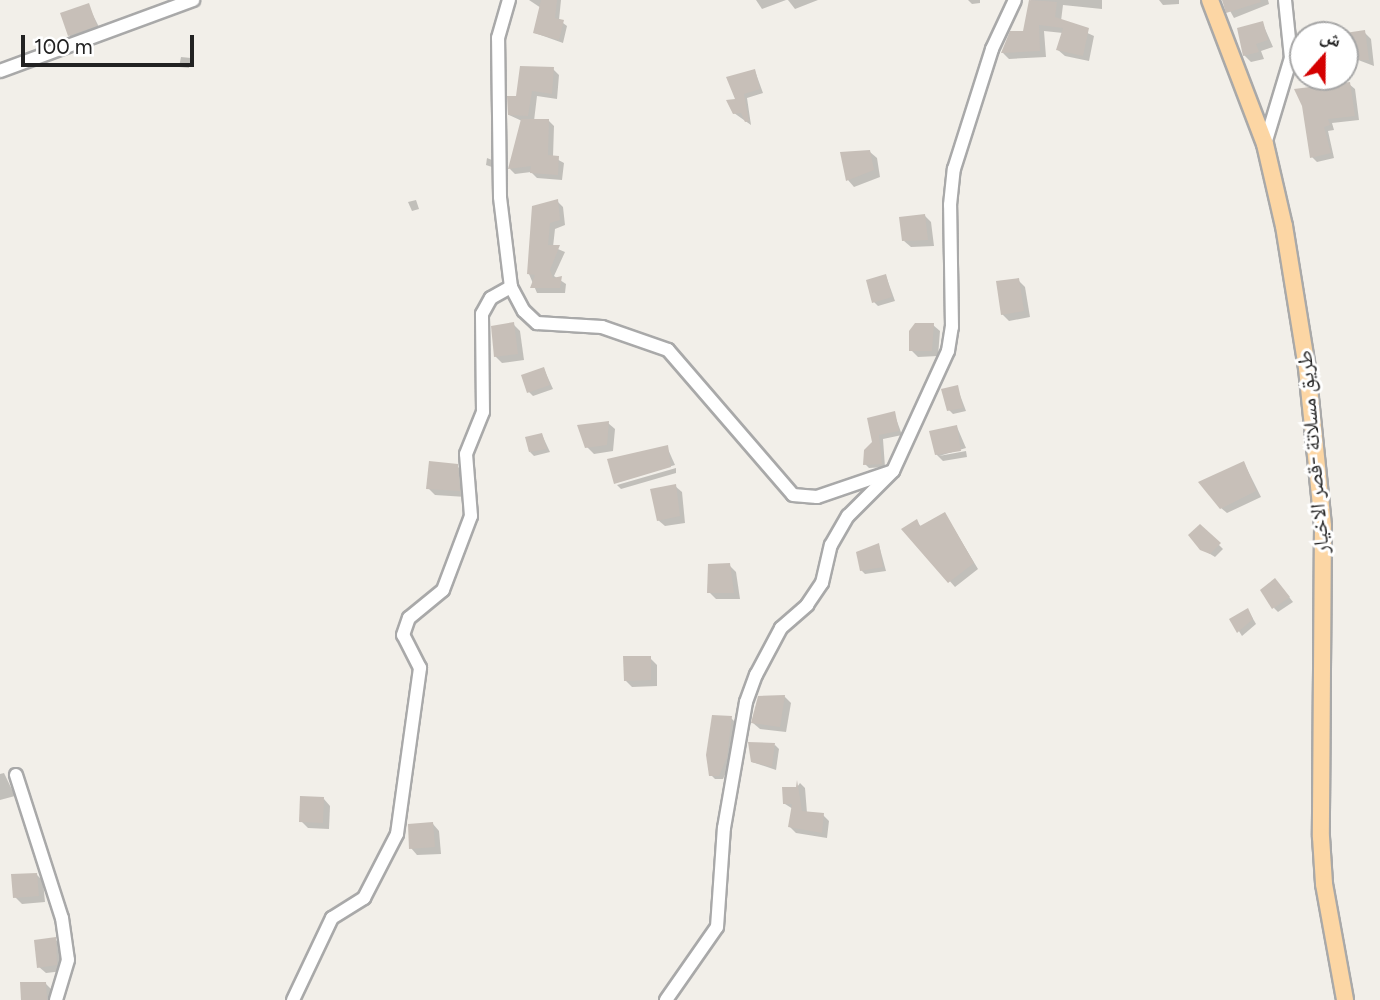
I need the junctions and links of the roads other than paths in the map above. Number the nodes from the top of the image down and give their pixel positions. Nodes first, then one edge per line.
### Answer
1 (193, 0) edge
2 (509, 0) edge
3 (1015, 0) edge
4 (1210, 0) edge
5 (1285, 0) edge
6 (0, 59) edge
7 (16, 63) junction
8 (0, 71) edge
9 (1265, 144) junction
10 (511, 287) junction
11 (893, 471) junction
12 (16, 775) dead end
13 (667, 999) edge
14 (56, 1000) edge
15 (293, 1000) edge
16 (1345, 1000) edge

1 - 7 street
2 - 10 street
3 - 11 street
4 - 9 main road, طريق مسلاتة -قصر الاخيار
5 - 9 street
6 - 7 street
7 - 8 street
9 - 16 main road, طريق مسلاتة -قصر الاخيار
10 - 11 street
10 - 15 street
11 - 13 street
12 - 14 street

